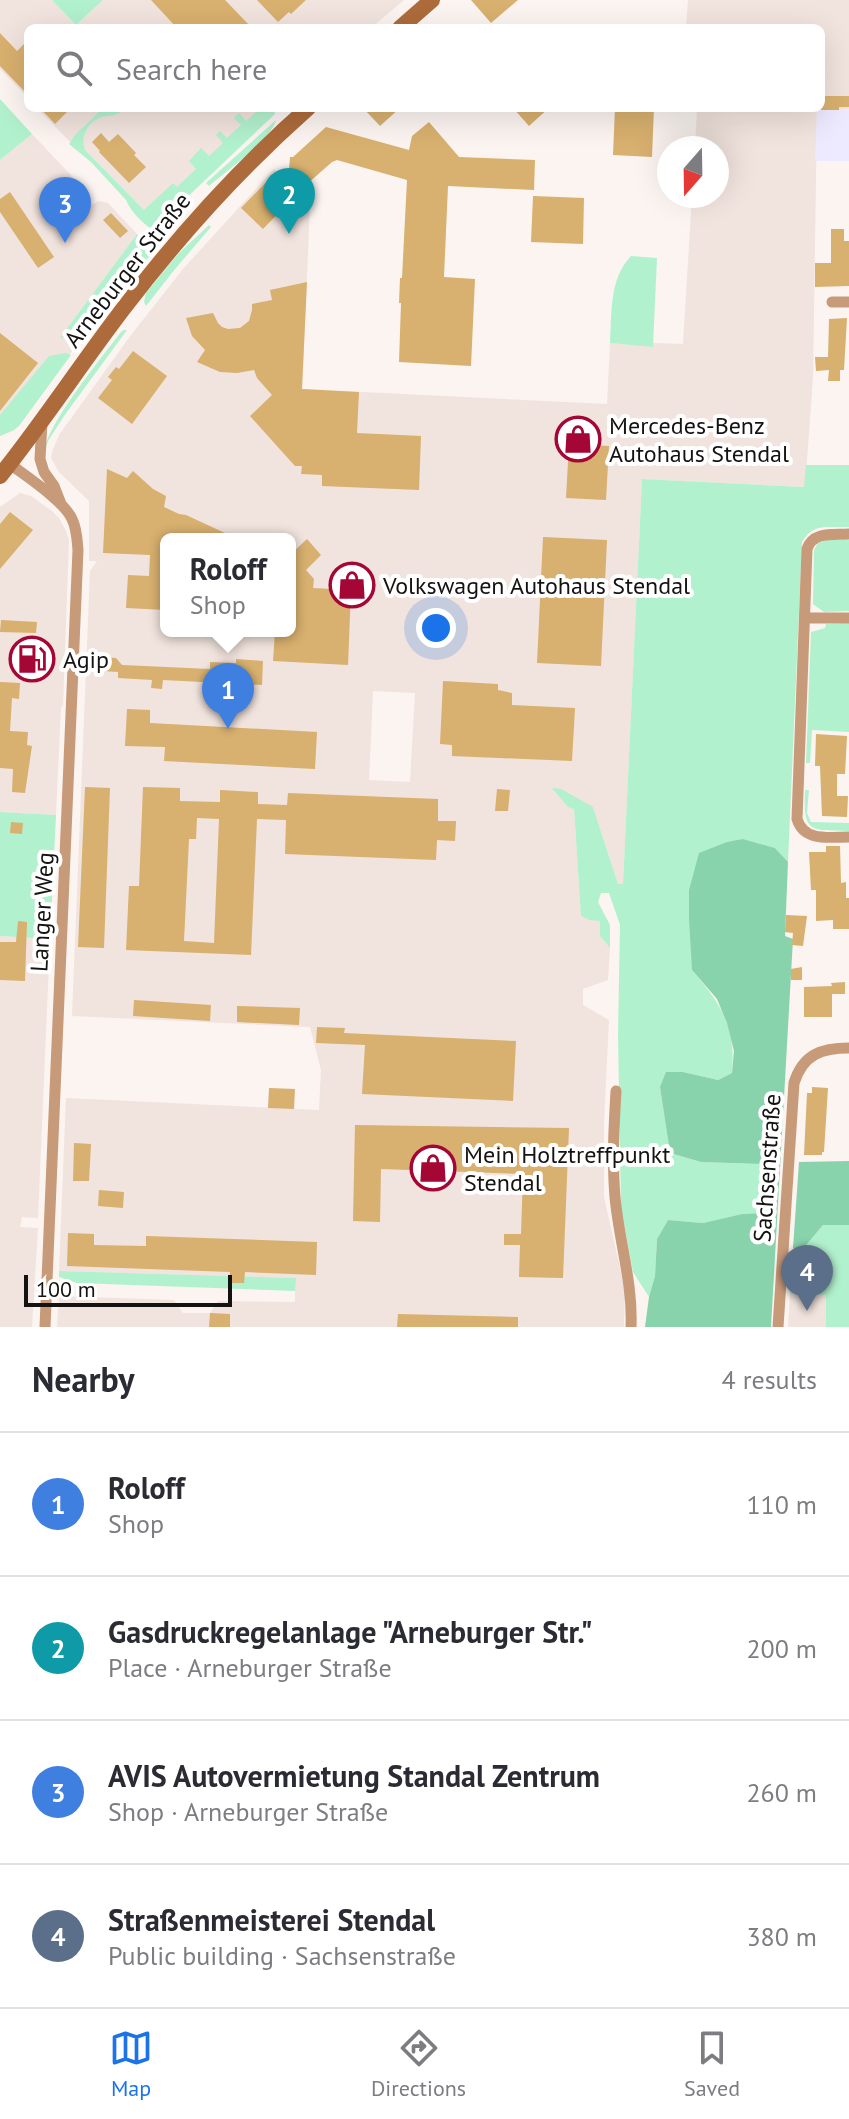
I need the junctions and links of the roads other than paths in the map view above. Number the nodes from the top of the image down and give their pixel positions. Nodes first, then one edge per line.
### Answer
1 (432, 0) edge
2 (405, 24) edge
3 (304, 112) edge
4 (832, 302) dead end
5 (849, 302) edge
6 (42, 420) junction
7 (5, 470) edge
8 (61, 504) junction
9 (849, 534) edge
10 (805, 618) junction
11 (849, 618) edge
12 (849, 837) edge
13 (849, 1048) edge
14 (616, 1091) dead end
15 (45, 1327) edge
16 (631, 1327) edge
17 (778, 1327) edge

1 - 2 main road
3 - 6 main road, Arneburger Straße
4 - 5 street
6 - 7 main road, Arneburger Straße
6 - 8 street, Langer Weg
7 - 8 street, Langer Weg
8 - 15 street, Langer Weg
9 - 10 street
10 - 11 street
10 - 12 street
13 - 17 street, Sachsenstraße
14 - 16 street

